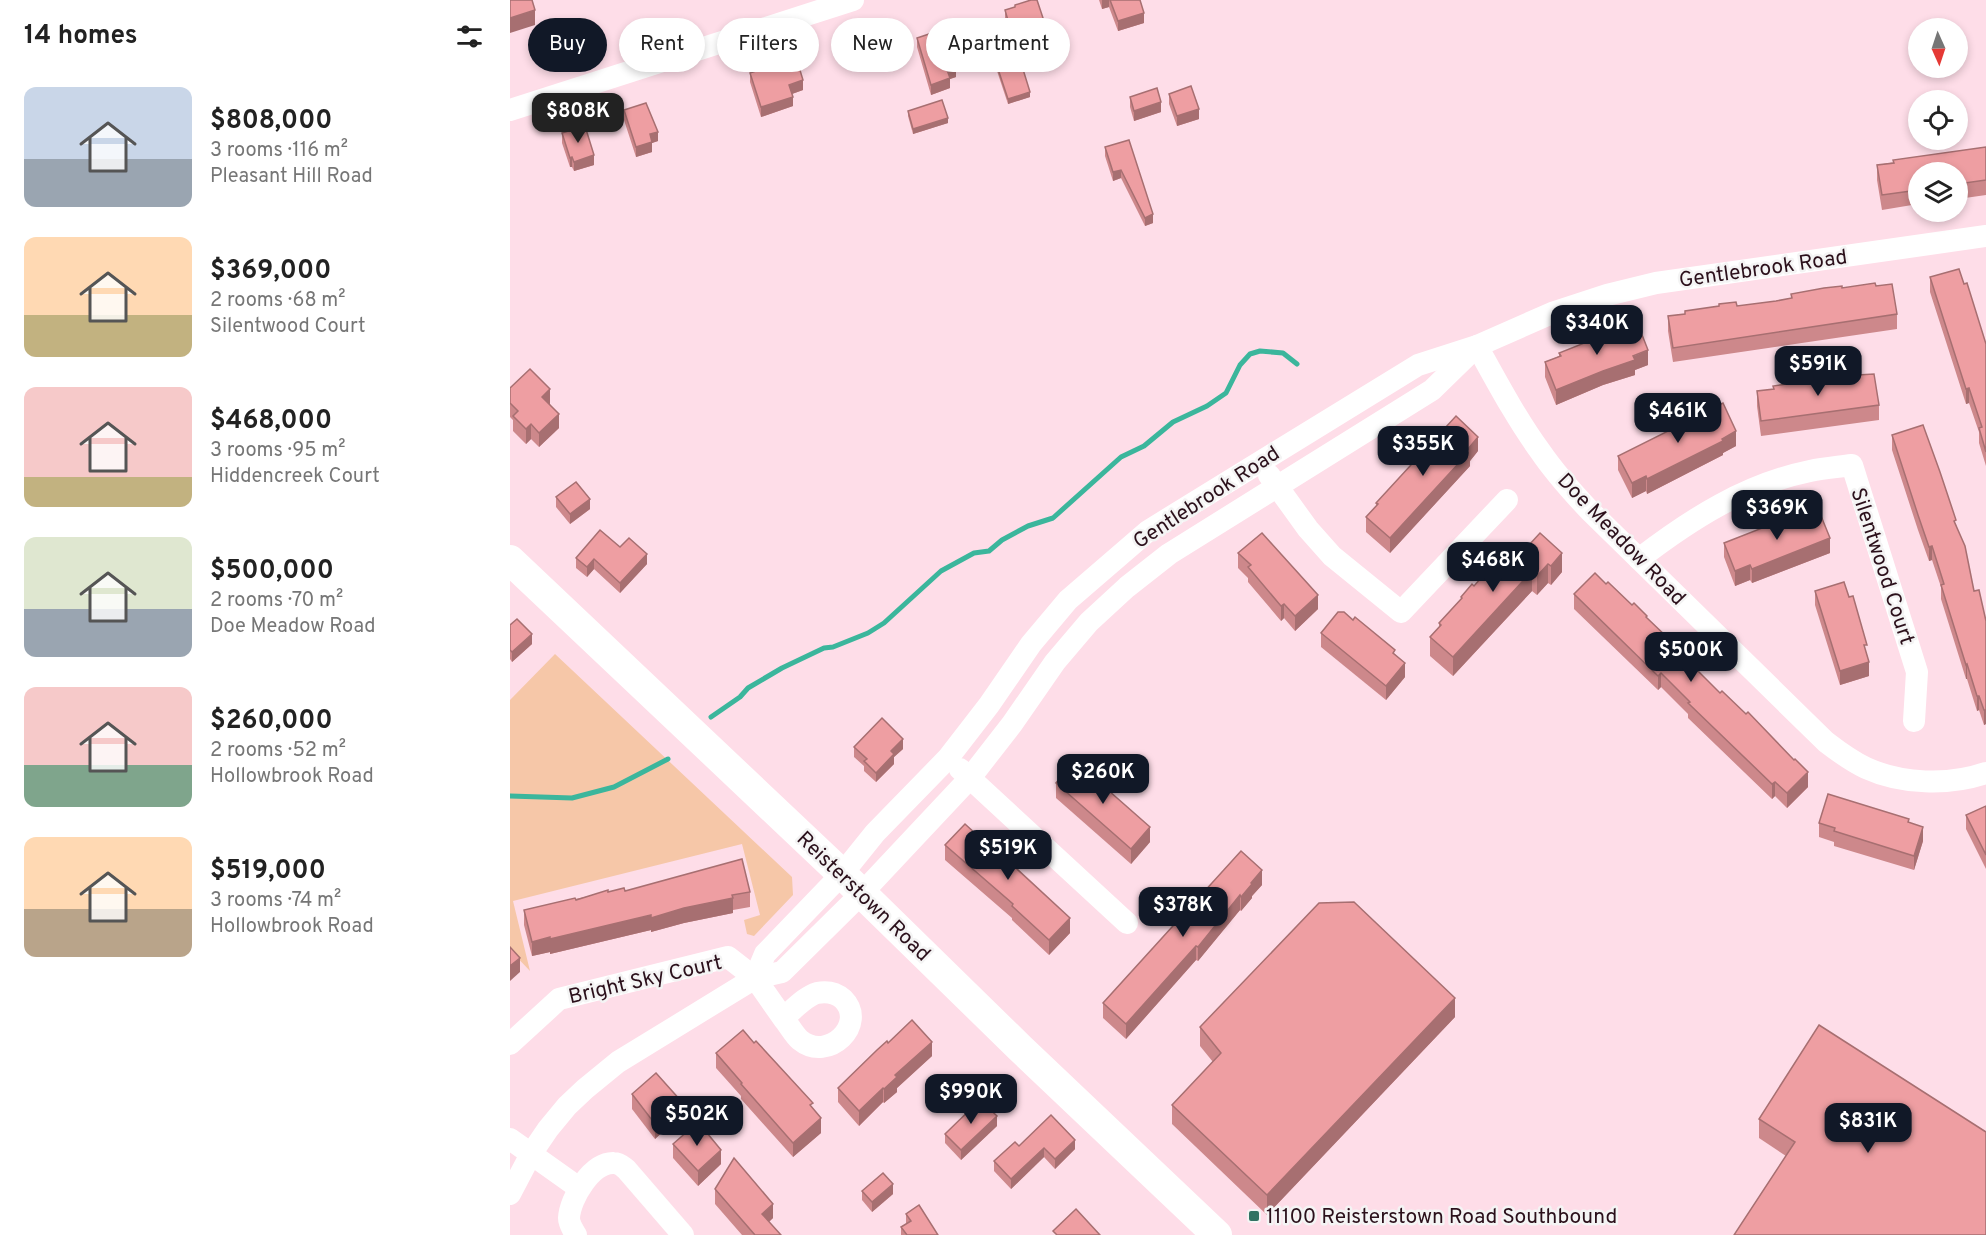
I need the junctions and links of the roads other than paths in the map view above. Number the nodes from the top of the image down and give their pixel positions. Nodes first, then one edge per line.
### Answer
1 (853, 0) edge
2 (510, 110) edge
3 (1986, 236) edge
4 (1477, 346) junction
5 (1259, 462) junction
6 (1278, 488) junction
7 (1507, 500) dead end
8 (1639, 559) junction
9 (510, 560) edge
10 (1914, 721) dead end
11 (948, 758) junction
12 (1986, 773) edge
13 (970, 778) junction
14 (852, 883) junction
15 (1127, 923) dead end
16 (755, 978) junction
17 (783, 1018) dead end
18 (510, 1044) edge
19 (510, 1139) edge
20 (531, 1154) junction
21 (579, 1188) junction
22 (510, 1194) edge
23 (576, 1235) edge
24 (683, 1235) edge
25 (1217, 1235) edge

1 - 2 street
3 - 4 street, Gentlebrook Road
4 - 5 street, Gentlebrook Road
4 - 6 street, Gentlebrook Road
4 - 8 street, Doe Meadow Road
5 - 6 street
5 - 11 street, Gentlebrook Road
6 - 7 street
6 - 13 street, Gentlebrook Road
8 - 10 street, Silentwood Court
8 - 12 street, Doe Meadow Road
9 - 14 main road, Reisterstown Road
11 - 13 street
11 - 14 street, Gentlebrook Road
13 - 14 street, Gentlebrook Road
13 - 15 street
14 - 16 street
14 - 25 main road, Reisterstown Road
16 - 17 street
16 - 18 street, Bright Sky Court
16 - 20 street
19 - 20 street
20 - 21 street
20 - 22 street
21 - 23 street
21 - 24 street

